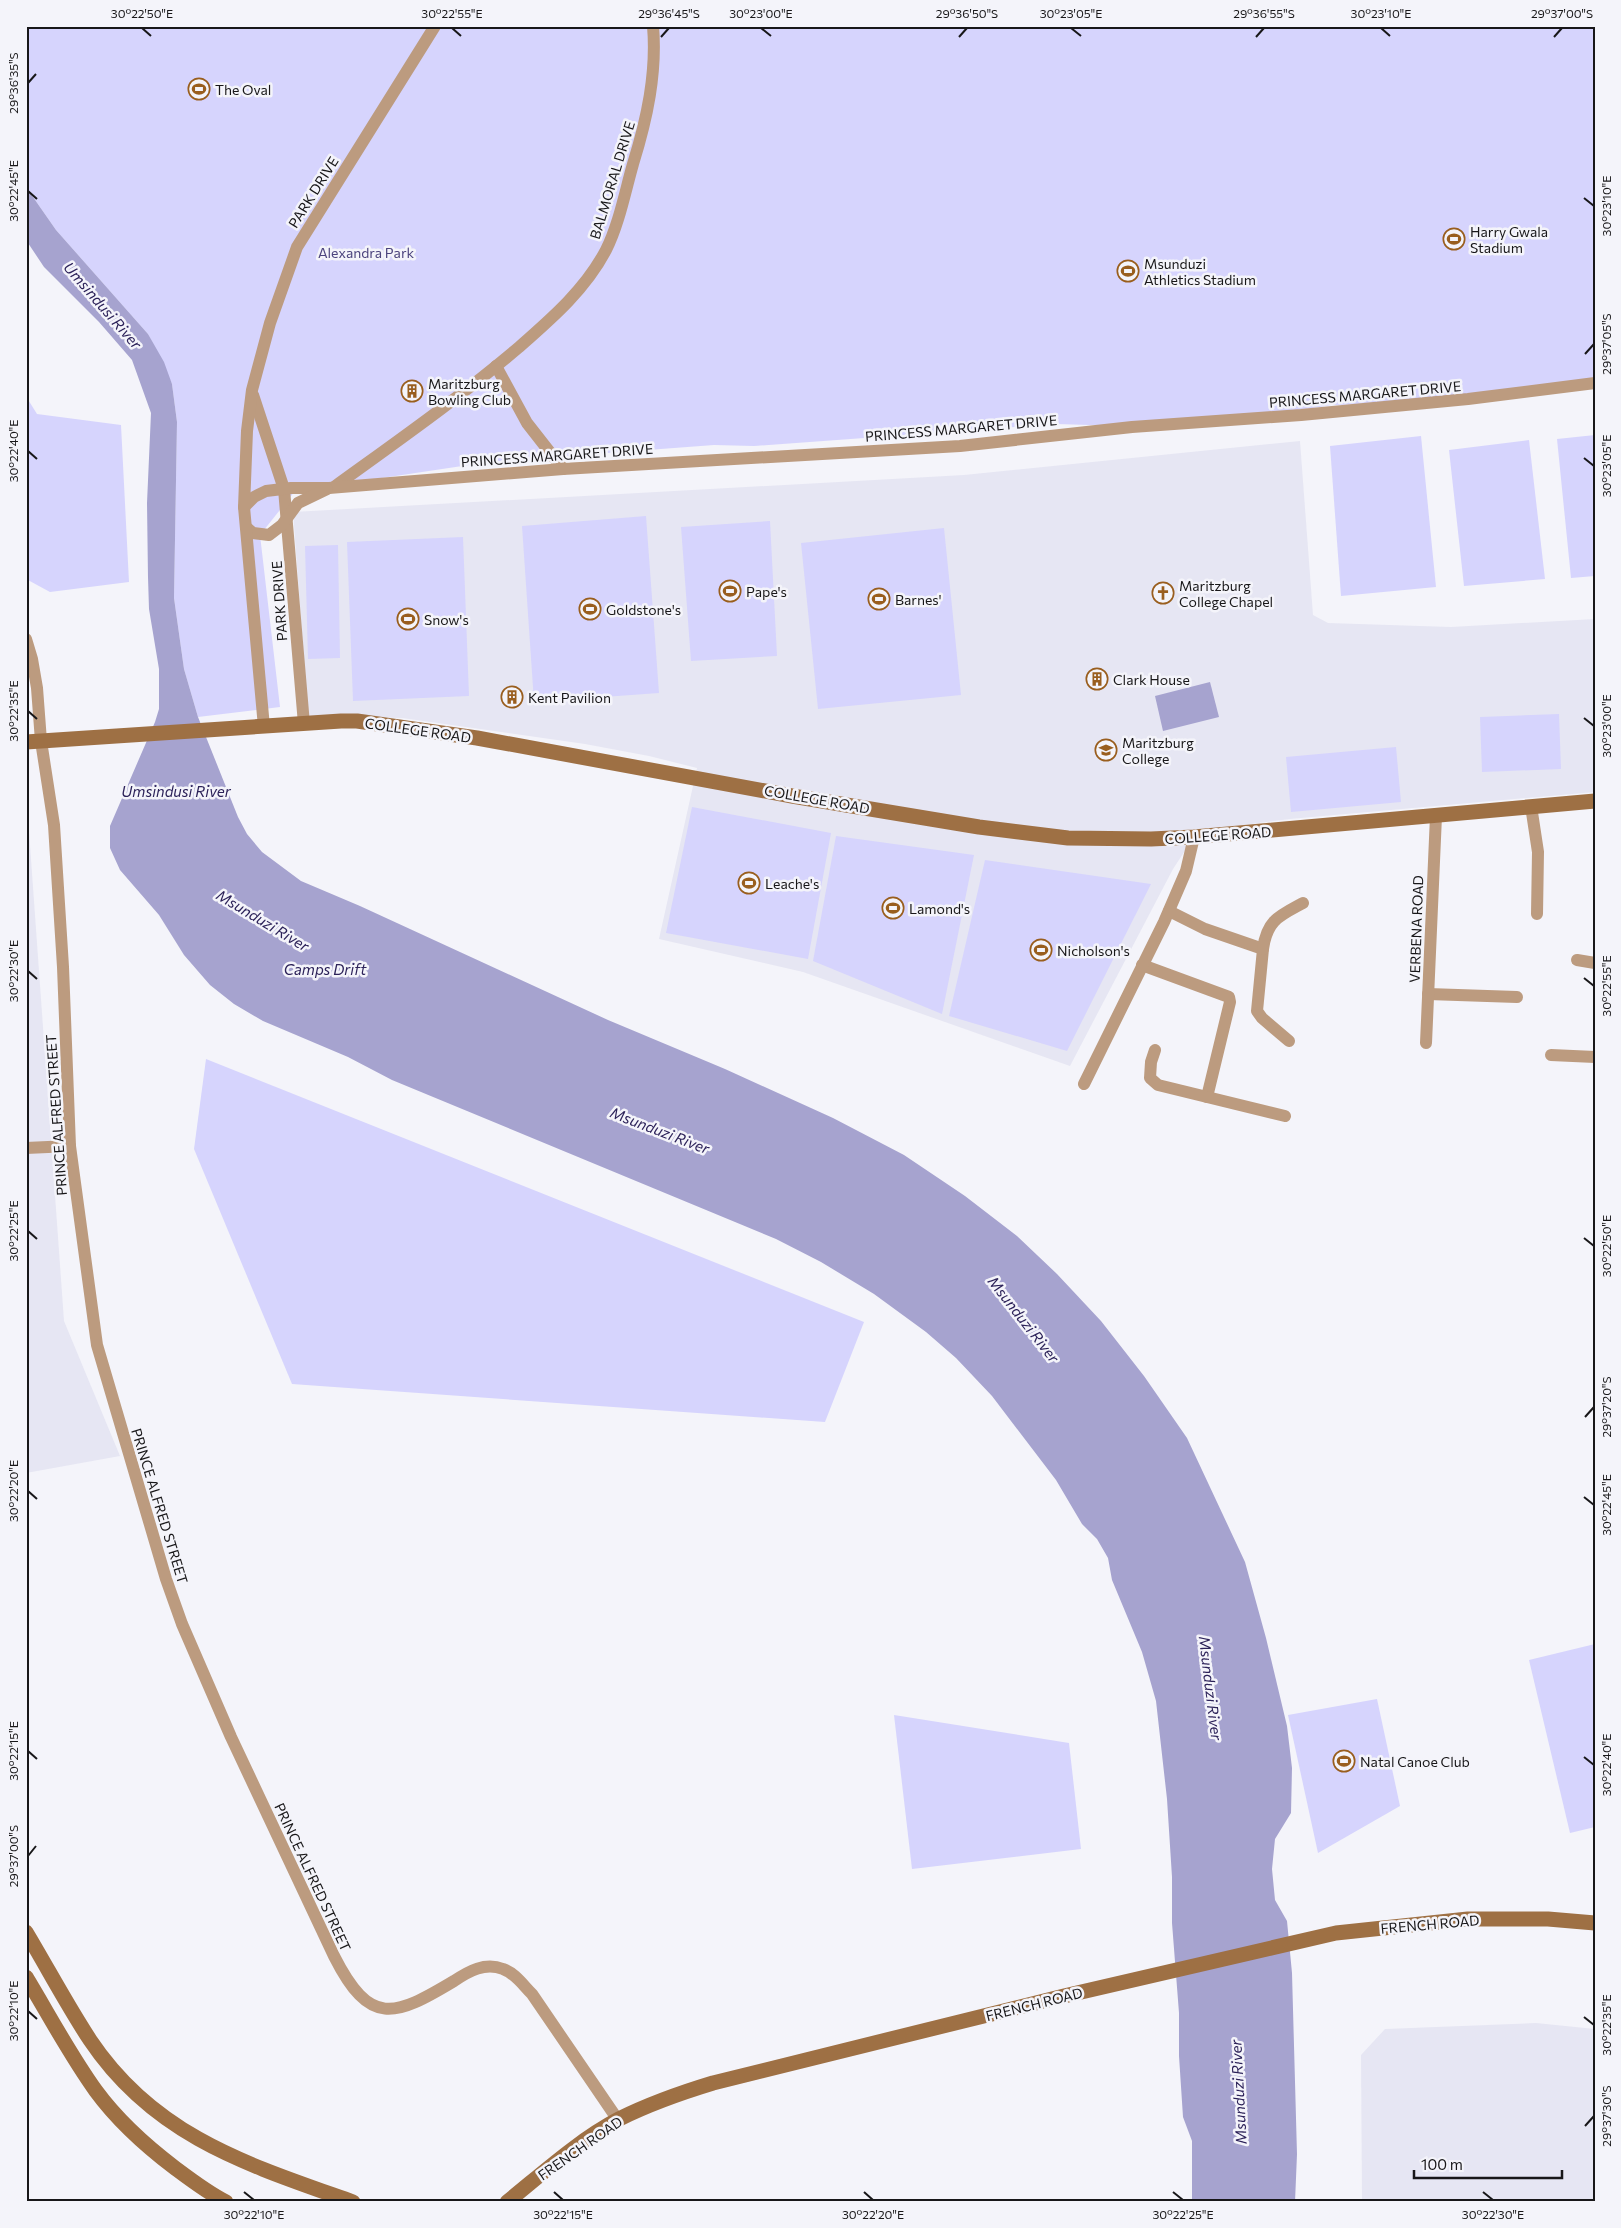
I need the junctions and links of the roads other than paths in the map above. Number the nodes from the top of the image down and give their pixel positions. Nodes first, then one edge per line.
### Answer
1 (435, 26) edge
2 (653, 26) edge
3 (496, 366) junction
4 (1595, 384) edge
5 (252, 390) junction
6 (562, 469) junction
7 (331, 487) junction
8 (284, 489) junction
9 (244, 507) junction
10 (288, 516) junction
11 (246, 527) junction
12 (26, 639) edge
13 (304, 724) junction
14 (264, 727) junction
15 (34, 741) edge
16 (1595, 801) edge
17 (1531, 806) junction
18 (1436, 816) junction
19 (1194, 837) junction
20 (1303, 903) dead end
21 (1169, 911) junction
22 (1537, 914) dead end
23 (1263, 949) junction
24 (1577, 960) dead end
25 (1595, 962) edge
26 (1142, 965) junction
27 (1428, 994) junction
28 (1517, 997) dead end
29 (1289, 1041) dead end
30 (1426, 1043) dead end
31 (1155, 1050) dead end
32 (1551, 1055) dead end
33 (1595, 1057) edge
34 (1084, 1084) dead end
35 (1207, 1097) junction
36 (1285, 1116) dead end
37 (70, 1146) junction
38 (26, 1148) edge
39 (1595, 1922) edge
40 (26, 1932) edge
41 (26, 1977) edge
42 (618, 2120) junction
43 (510, 2201) edge
44 (226, 2202) edge
45 (353, 2202) edge

1 - 5 street, PARK DRIVE
2 - 3 street, BALMORAL DRIVE
3 - 6 street
3 - 7 street, BALMORAL DRIVE
4 - 6 street, PRINCESS MARGARET DRIVE
5 - 8 street, PARK DRIVE
5 - 9 street, PARK DRIVE
6 - 7 street, PRINCESS MARGARET DRIVE
7 - 8 street, PRINCESS MARGARET DRIVE
7 - 10 street, PRINCESS MARGARET DRIVE
8 - 9 street
8 - 10 street, PARK DRIVE
9 - 11 street, PARK DRIVE
10 - 11 street
10 - 13 street, PARK DRIVE
11 - 14 street, PARK DRIVE
12 - 15 street, PRINCE ALFRED STREET
13 - 14 street, COLLEGE ROAD
13 - 19 street, COLLEGE ROAD
14 - 15 street, COLLEGE ROAD
15 - 37 street, PRINCE ALFRED STREET
16 - 17 street, COLLEGE ROAD
17 - 18 street, COLLEGE ROAD
17 - 22 street
18 - 19 street, COLLEGE ROAD
18 - 27 street, VERBENA ROAD
19 - 21 street
20 - 23 street
21 - 23 street
21 - 26 street
23 - 29 street
24 - 25 street
26 - 34 street
26 - 35 street
27 - 28 street
27 - 30 street, VERBENA ROAD
31 - 35 street
32 - 33 street
35 - 36 street
37 - 38 street
37 - 42 street, PRINCE ALFRED STREET
39 - 42 street, FRENCH ROAD
40 - 45 street
41 - 44 street
42 - 43 street, FRENCH ROAD

